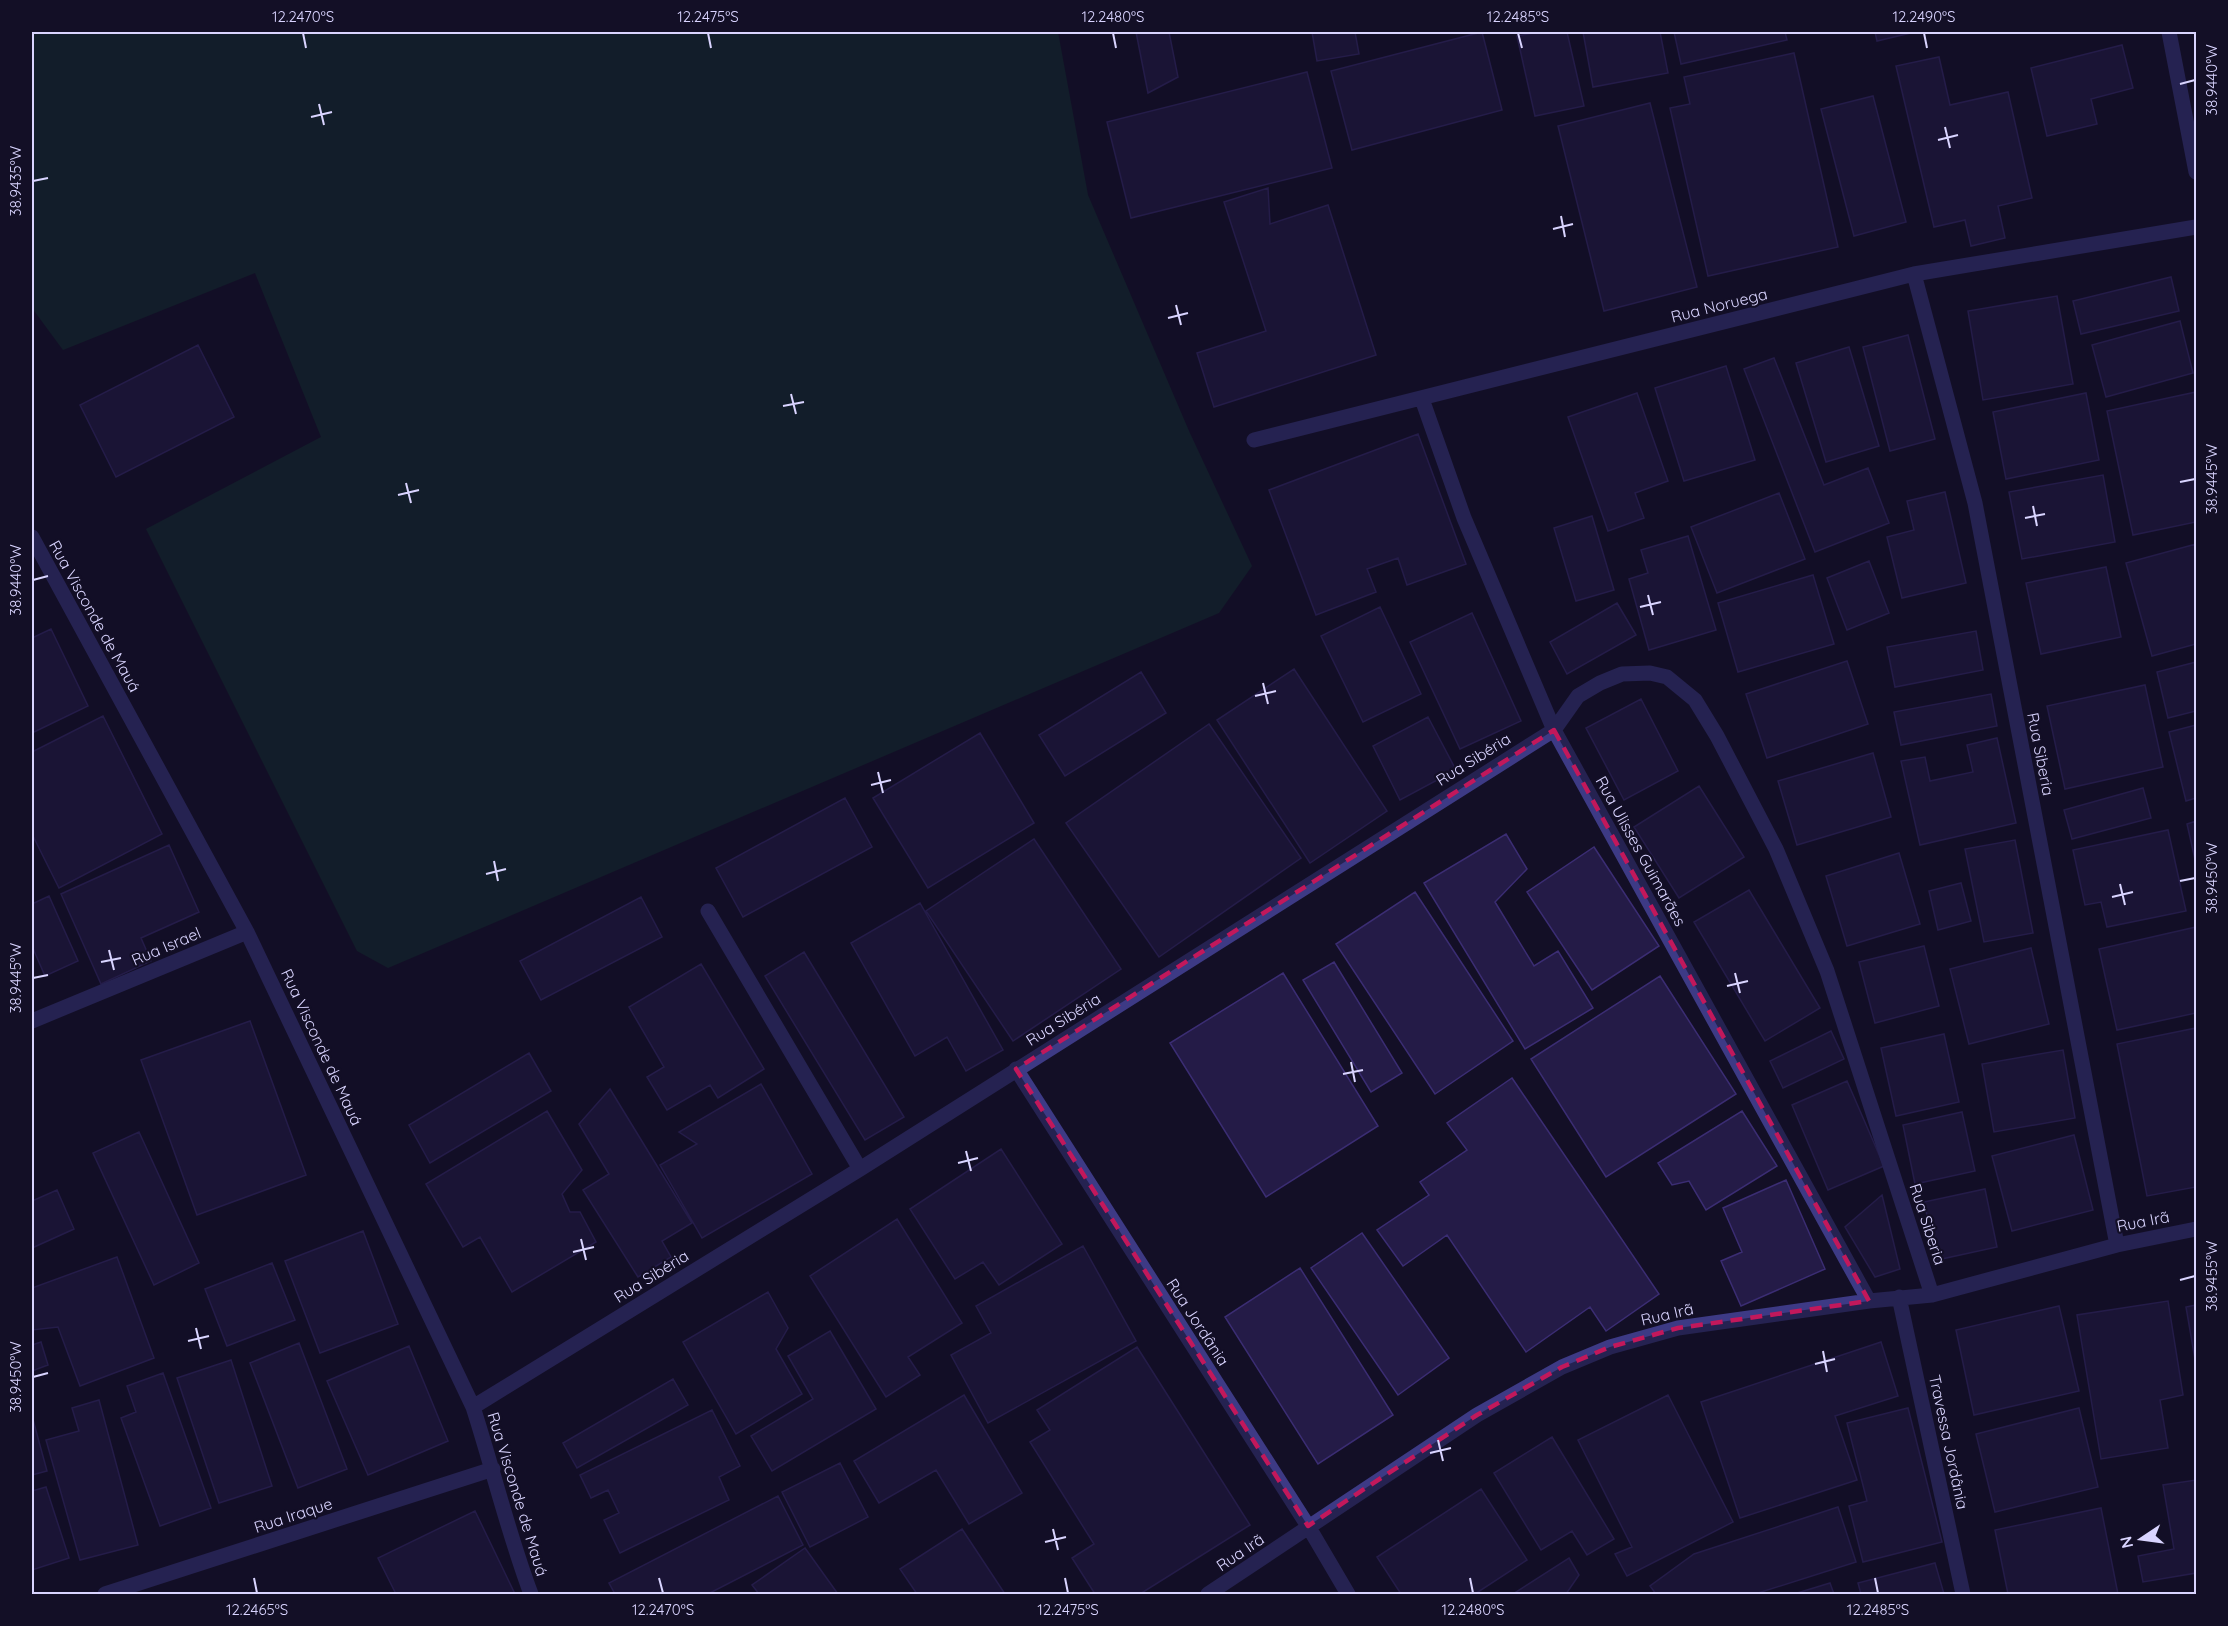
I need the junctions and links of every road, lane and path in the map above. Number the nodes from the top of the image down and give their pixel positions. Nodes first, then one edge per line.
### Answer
1 (2169, 32) edge
2 (2196, 172) edge
3 (2196, 227) edge
4 (1914, 274) junction
5 (1422, 399) junction
6 (1254, 440) dead end
7 (32, 537) edge
8 (1667, 677) joint
9 (1554, 730) junction
10 (708, 911) dead end
11 (247, 932) junction
12 (32, 1022) edge
13 (1016, 1069) junction
14 (860, 1169) junction
15 (2196, 1229) edge
16 (2117, 1245) junction
17 (1932, 1295) junction
18 (1899, 1297) junction
19 (1869, 1301) junction
20 (473, 1407) junction
21 (493, 1469) junction
22 (1308, 1526) junction
23 (105, 1594) edge
24 (531, 1594) edge
25 (1208, 1594) edge
26 (1348, 1594) edge
27 (1963, 1594) edge

1 - 2 street
3 - 4 street, Rua Noruega
4 - 5 street, Rua Noruega
4 - 16 street, Rua Siberia
5 - 6 street, Rua Noruega
5 - 9 street, Rua Ulisses Guimarães
7 - 11 street, Rua Visconde de Mauá
8 - 9 street, Rua Sibéria
8 - 17 street, Rua Siberia
9 - 13 street, Rua Sibéria
9 - 19 street, Rua Ulisses Guimarães
10 - 14 street
11 - 12 street, Rua Israel
11 - 20 street, Rua Visconde de Mauá
13 - 14 street, Rua Sibéria
13 - 22 street, Rua Jordânia
14 - 20 street, Rua Sibéria
15 - 16 street, Rua Irã
16 - 17 street, Rua Irã
17 - 18 street, Rua Irã
18 - 19 street, Rua Irã
18 - 27 street, Travessa Jordânia
19 - 22 street, Rua Irã
20 - 21 street, Rua Visconde de Mauá
21 - 23 street, Rua Iraque
21 - 24 street, Rua Visconde de Mauá
22 - 25 street, Rua Irã
22 - 26 street, Rua Jordânia

